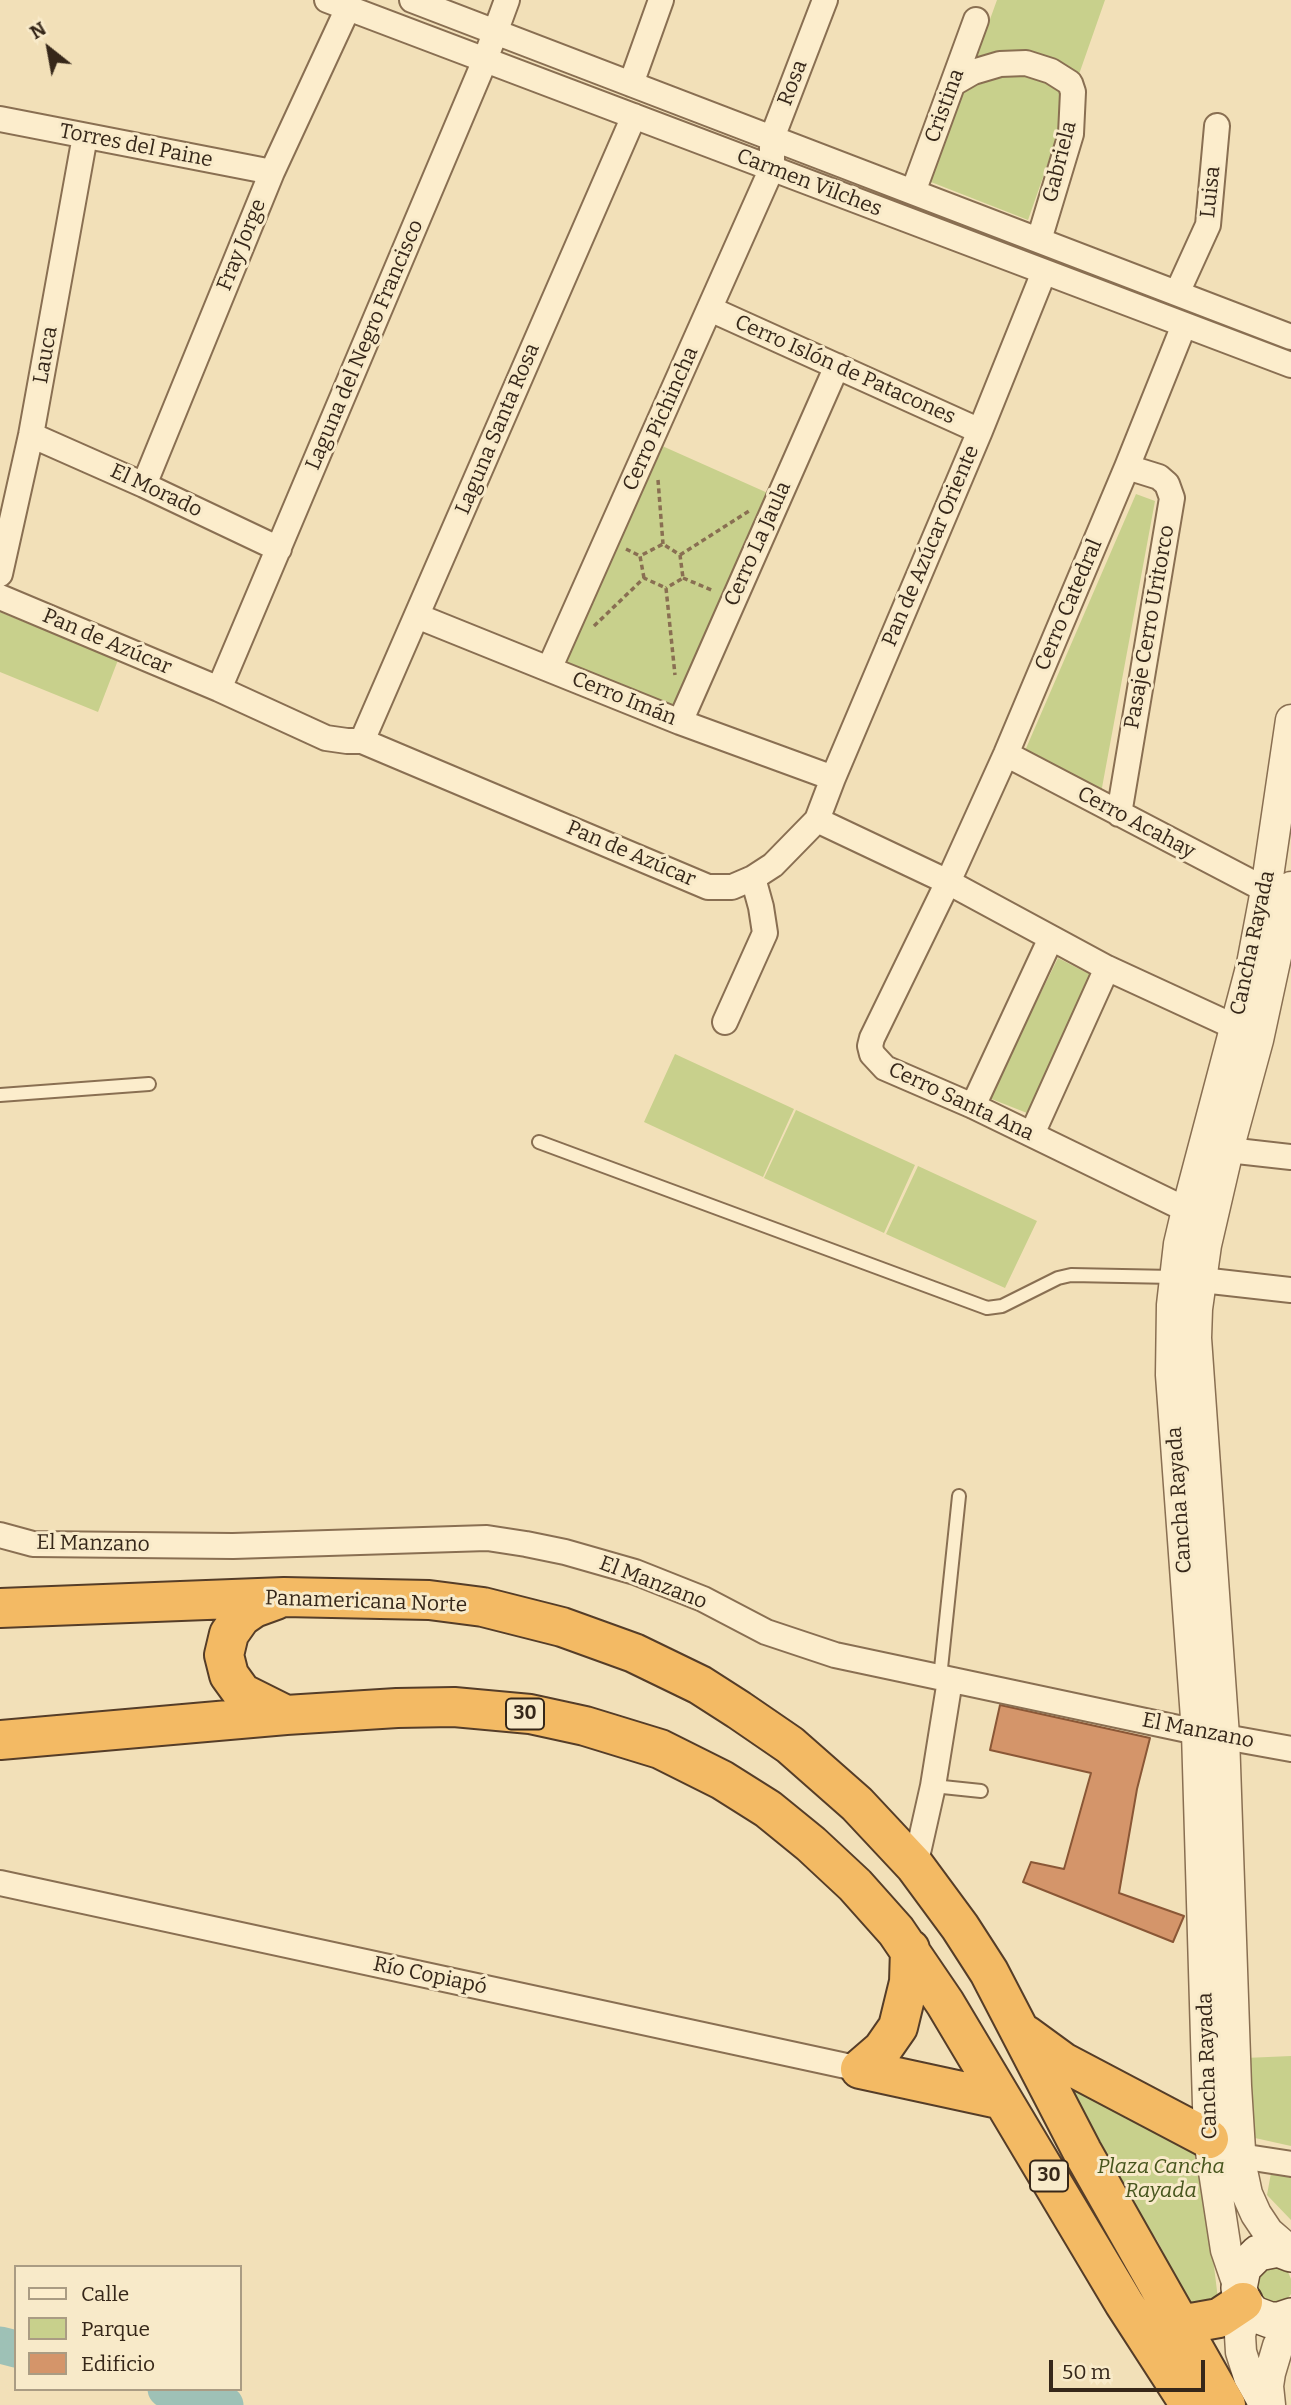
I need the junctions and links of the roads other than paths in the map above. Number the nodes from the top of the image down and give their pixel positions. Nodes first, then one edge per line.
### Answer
1 (412, 0) edge
2 (507, 0) edge
3 (661, 0) edge
4 (825, 0) edge
5 (337, 4) edge
6 (976, 20) dead end
7 (495, 32) junction
8 (485, 60) junction
9 (954, 83) junction
10 (631, 84) junction
11 (634, 116) junction
12 (0, 119) edge
13 (1217, 126) dead end
14 (85, 136) junction
15 (772, 138) junction
16 (772, 169) junction
17 (272, 172) junction
18 (913, 192) junction
19 (1039, 240) junction
20 (1044, 272) junction
21 (1177, 293) junction
22 (710, 309) junction
23 (1184, 325) junction
24 (1291, 337) edge
25 (837, 366) junction
26 (1291, 366) edge
27 (980, 431) junction
28 (32, 435) junction
29 (1127, 467) junction
30 (144, 485) junction
31 (279, 549) junction
32 (0, 574) edge
33 (0, 597) edge
34 (417, 616) junction
35 (549, 669) junction
36 (219, 689) junction
37 (1291, 720) edge
38 (680, 722) junction
39 (362, 741) junction
40 (1006, 754) junction
41 (832, 778) junction
42 (1119, 814) junction
43 (817, 820) junction
44 (753, 878) junction
45 (948, 882) junction
46 (1284, 893) edge
47 (1051, 937) junction
48 (1107, 968) junction
49 (724, 1022) dead end
50 (1234, 1027) junction
51 (149, 1084) dead end
52 (0, 1095) edge
53 (973, 1106) junction
54 (1031, 1135) junction
55 (539, 1142) dead end
56 (1228, 1150) junction
57 (1291, 1157) edge
58 (1187, 1210) junction
59 (1187, 1278) junction
60 (1291, 1290) edge
61 (959, 1496) dead end
62 (0, 1535) edge
63 (284, 1597) junction
64 (0, 1608) edge
65 (945, 1679) junction
66 (286, 1716) junction
67 (1211, 1734) junction
68 (0, 1740) edge
69 (1291, 1749) edge
70 (933, 1786) junction
71 (981, 1791) dead end
72 (915, 1866) junction
73 (0, 1883) edge
74 (910, 1949) junction
75 (1021, 2032) junction
76 (860, 2069) junction
77 (1003, 2100) junction
78 (1225, 2148) junction
79 (1291, 2164) edge
80 (1291, 2253) edge
81 (1243, 2299) junction
82 (1124, 2303) junction
83 (1291, 2318) edge
84 (1180, 2325) junction
85 (1281, 2370) edge
86 (1189, 2405) edge
87 (1226, 2405) edge
88 (1268, 2405) edge

1 - 7 street, Carmen Vilches
2 - 7 street, Laguna del Negro Francisco
3 - 10 street
4 - 15 street, Rosa
5 - 8 street, Carmen Vilches
5 - 17 street, Fray Jorge
6 - 9 street, Cristina
7 - 8 street, Laguna del Negro Francisco
7 - 10 street, Carmen Vilches
8 - 11 street, Carmen Vilches
8 - 31 street, Laguna del Negro Francisco
9 - 18 street, Cristina
9 - 19 street, Gabriela
10 - 15 street, Carmen Vilches
11 - 16 street, Carmen Vilches
11 - 34 street, Laguna Santa Rosa
12 - 14 street, Torres del Paine
13 - 21 street, Luisa
14 - 17 street, Torres del Paine
14 - 28 street, Lauca
15 - 16 street, Rosa
15 - 18 street, Carmen Vilches
16 - 20 street, Carmen Vilches
16 - 22 street, Cerro Pichincha
17 - 30 street, Fray Jorge
18 - 19 street, Carmen Vilches
19 - 21 street, Carmen Vilches
20 - 23 street, Carmen Vilches
20 - 27 street, Pan de Azúcar Oriente
21 - 24 street, Carmen Vilches
22 - 25 street, Cerro Islón de Patacones
22 - 35 street, Cerro Pichincha
23 - 26 street, Carmen Vilches
23 - 29 street, Cerro Catedral
25 - 27 street, Cerro Islón de Patacones
25 - 38 street, Cerro La Jaula
27 - 41 street, Pan de Azúcar Oriente
28 - 30 street, El Morado
28 - 32 street, Lauca
29 - 40 street, Cerro Catedral
29 - 42 street, Pasaje Cerro Uritorco
30 - 31 street, El Morado
31 - 36 street, Laguna del Negro Francisco
33 - 36 street, Pan de Azúcar
34 - 35 street, Cerro Imán
34 - 39 street, Laguna Santa Rosa
35 - 38 street, Cerro Imán
36 - 39 street, Pan de Azúcar
37 - 46 street, Cancha Rayada
38 - 41 street, Cerro Imán
39 - 44 street, Pan de Azúcar
40 - 42 street, Cerro Acahay
40 - 45 street, Cerro Catedral
41 - 43 street, Pan de Azúcar Oriente
42 - 46 street, Cerro Acahay
43 - 44 street, Pan de Azúcar
43 - 45 street
44 - 49 street
45 - 47 street
45 - 53 street, Cerro Santa Ana
46 - 50 street, Cancha Rayada
46 - 56 street, Cancha Rayada
47 - 48 street
47 - 53 street
48 - 50 street
48 - 54 street
50 - 58 street, Cancha Rayada
51 - 52 lane
53 - 54 street, Cerro Santa Ana
54 - 58 street, Cerro Santa Ana
55 - 59 lane
56 - 57 street
56 - 59 street, Cancha Rayada
58 - 59 street, Cancha Rayada
59 - 60 street
59 - 67 street, Cancha Rayada
61 - 65 lane
62 - 65 street, El Manzano
63 - 64 highway, Panamericana Norte / 30
63 - 66 highway
63 - 72 highway, Panamericana Norte / 30
65 - 67 street, El Manzano
65 - 70 street
66 - 68 highway, 30
66 - 74 highway, 30
67 - 69 street, El Manzano
67 - 78 street, Cancha Rayada
70 - 71 lane
70 - 72 street
72 - 75 highway, Panamericana Norte / 30
73 - 76 street, Río Copiapó
74 - 76 highway
74 - 77 highway, 30
75 - 78 highway
75 - 84 highway, 30
76 - 77 highway
77 - 82 highway, 30
78 - 79 street
78 - 80 street, Cancha Rayada
78 - 81 street, Cancha Rayada
80 - 81 main road
81 - 83 main road
81 - 84 highway
81 - 88 street
82 - 84 highway
82 - 86 highway, 30
83 - 85 street
84 - 87 highway, 30
85 - 88 street

